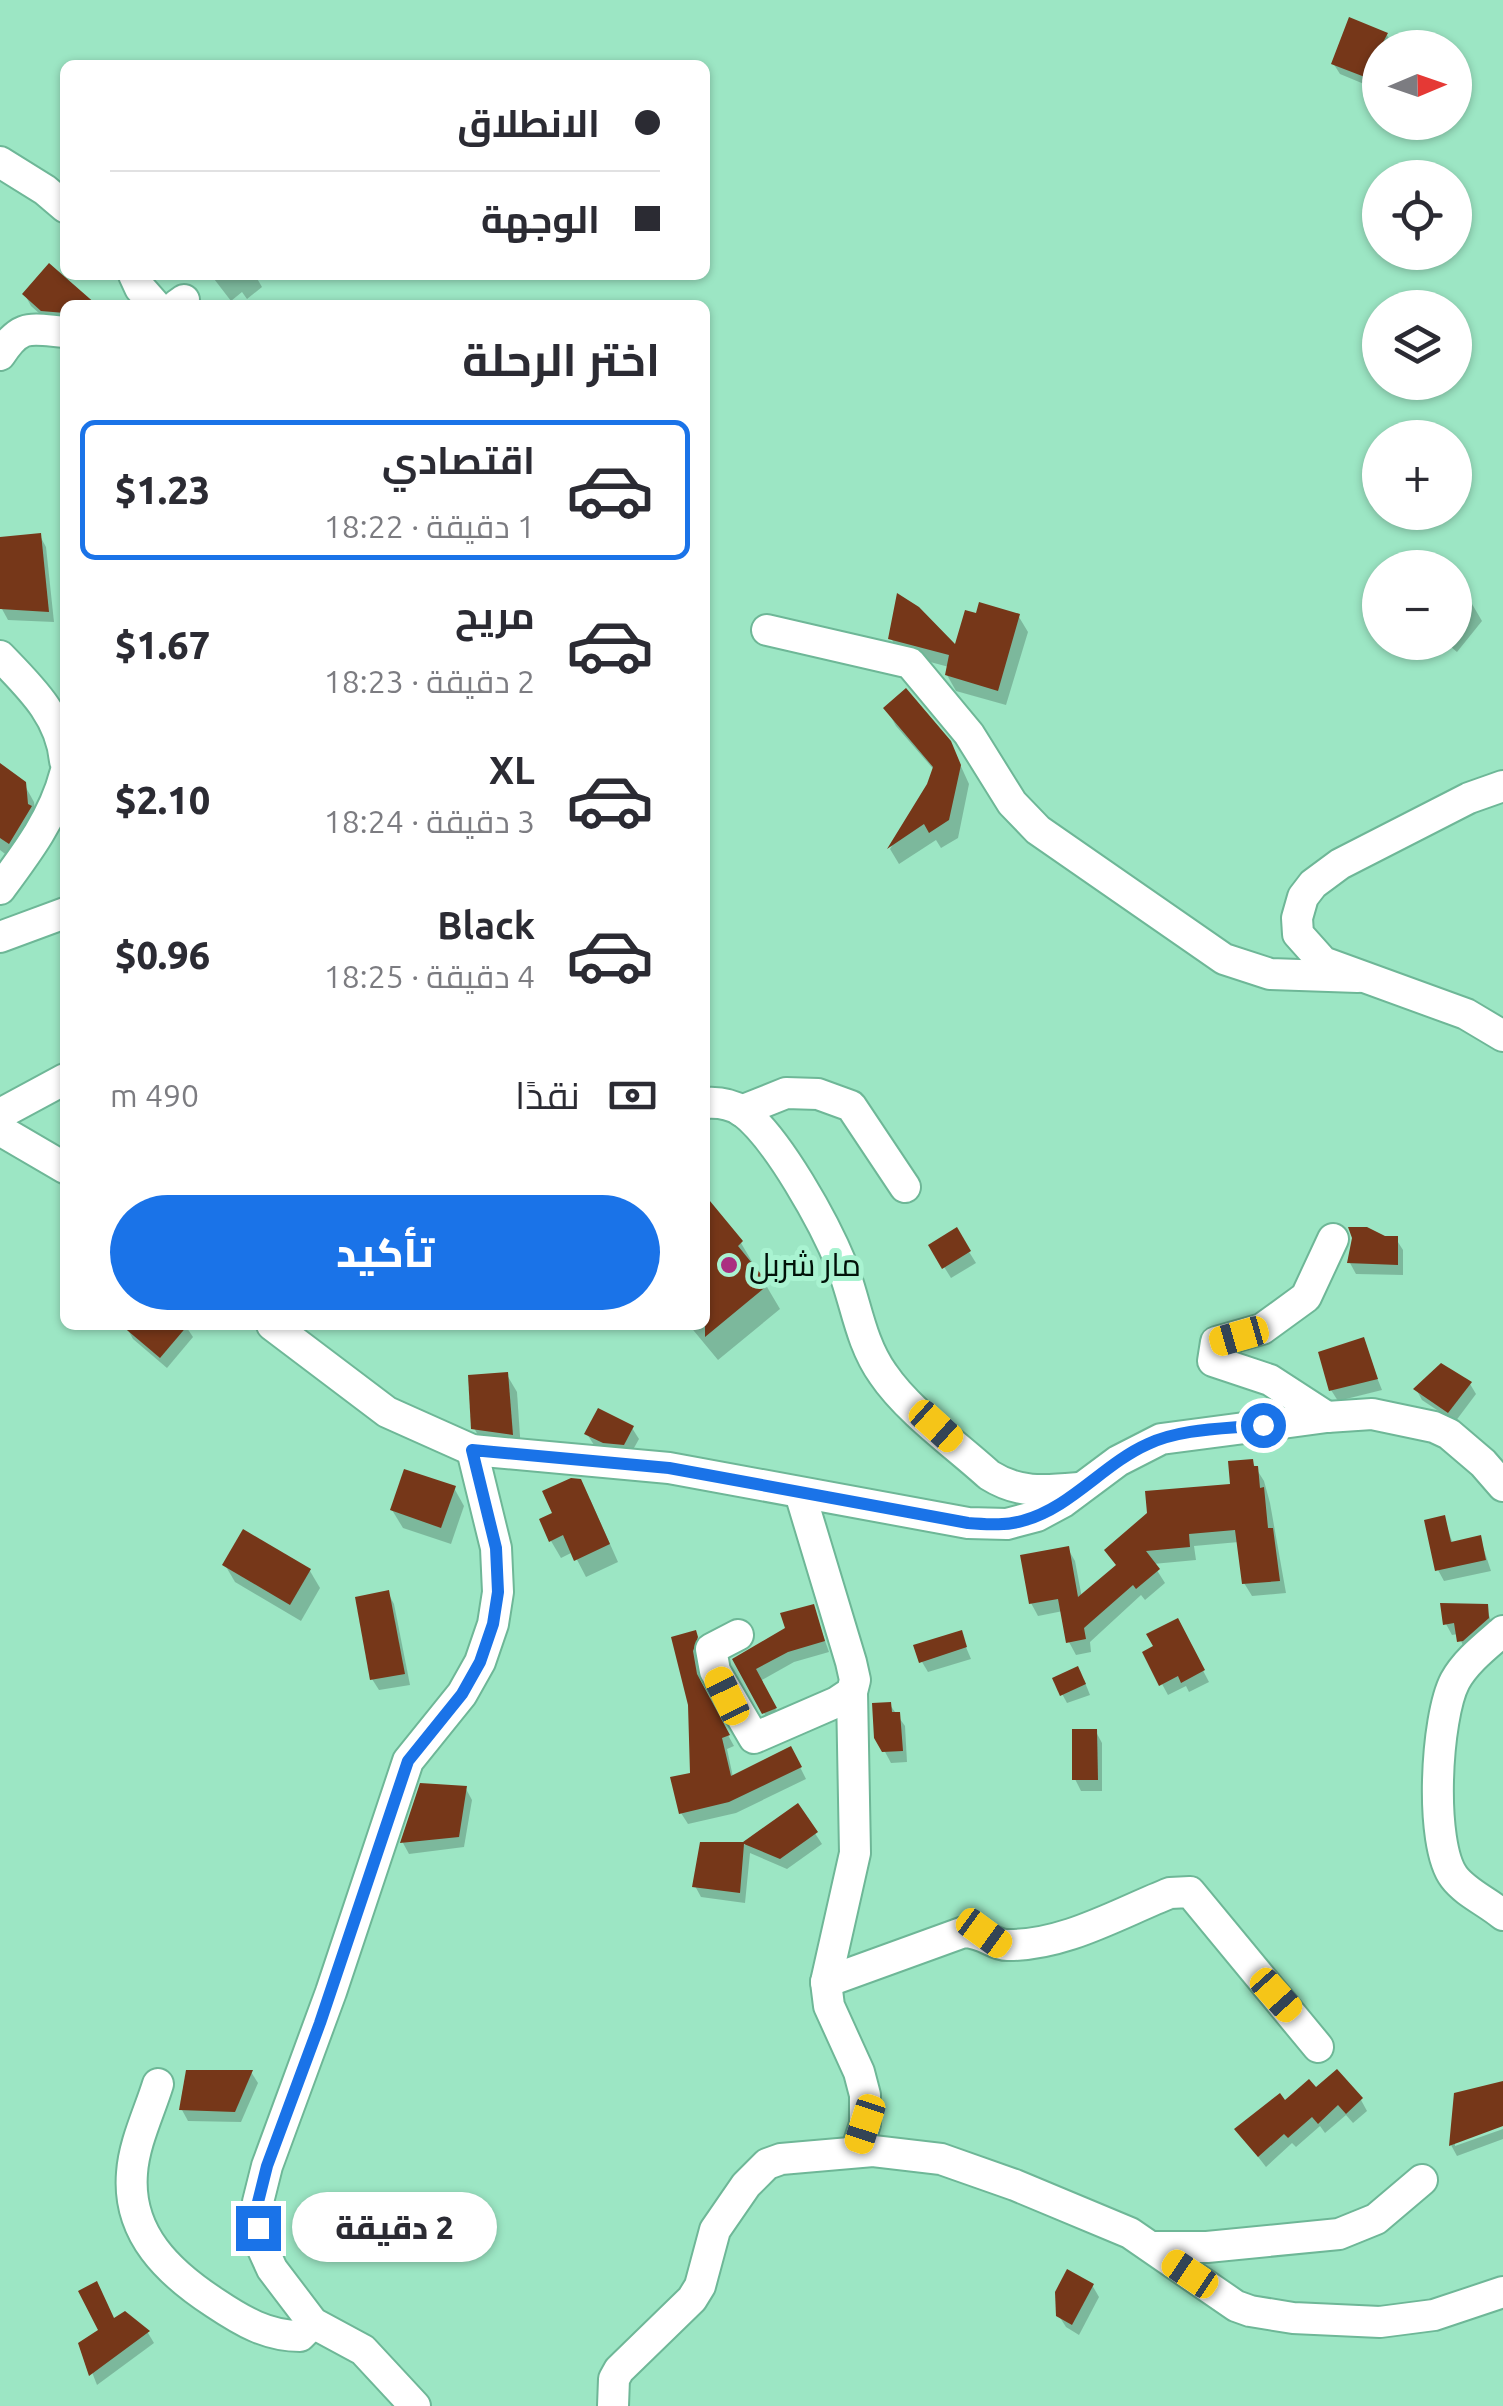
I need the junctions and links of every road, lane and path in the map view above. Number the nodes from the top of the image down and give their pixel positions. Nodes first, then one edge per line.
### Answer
1 (0, 162) edge
2 (60, 203) edge
3 (136, 280) edge
4 (166, 300) edge
5 (60, 332) edge
6 (0, 355) edge
7 (768, 630) dead end
8 (0, 656) edge
9 (60, 744) edge
10 (1503, 786) edge
11 (60, 794) edge
12 (0, 889) edge
13 (60, 915) edge
14 (0, 937) edge
15 (1358, 976) junction
16 (1503, 1036) edge
17 (60, 1082) edge
18 (710, 1103) edge
19 (741, 1111) junction
20 (0, 1114) edge
21 (0, 1130) edge
22 (60, 1165) edge
23 (905, 1187) dead end
24 (1333, 1239) dead end
25 (279, 1330) edge
26 (1327, 1417) junction
27 (472, 1450) junction
28 (1503, 1486) edge
29 (1082, 1488) junction
30 (800, 1493) junction
31 (1503, 1631) edge
32 (738, 1635) dead end
33 (852, 1692) junction
34 (1503, 1915) edge
35 (826, 1982) junction
36 (1318, 2046) dead end
37 (158, 2084) dead end
38 (856, 2152) junction
39 (1422, 2180) dead end
40 (1153, 2247) junction
41 (1503, 2292) edge
42 (313, 2323) junction
43 (415, 2406) edge
44 (613, 2406) edge

1 - 2 street
3 - 4 street
5 - 6 street
7 - 15 street
8 - 9 street
10 - 15 street
11 - 12 street
13 - 14 street
15 - 16 street
17 - 20 street
18 - 19 street
19 - 23 street
19 - 29 street
21 - 22 street
24 - 26 street
25 - 27 street
26 - 28 street
26 - 29 street
27 - 30 street
27 - 42 street
29 - 30 street
30 - 33 street
31 - 34 street
32 - 33 street
33 - 35 street
35 - 36 street
35 - 38 street
37 - 42 street
38 - 40 street
38 - 44 street
39 - 40 street
40 - 41 street
42 - 43 street

